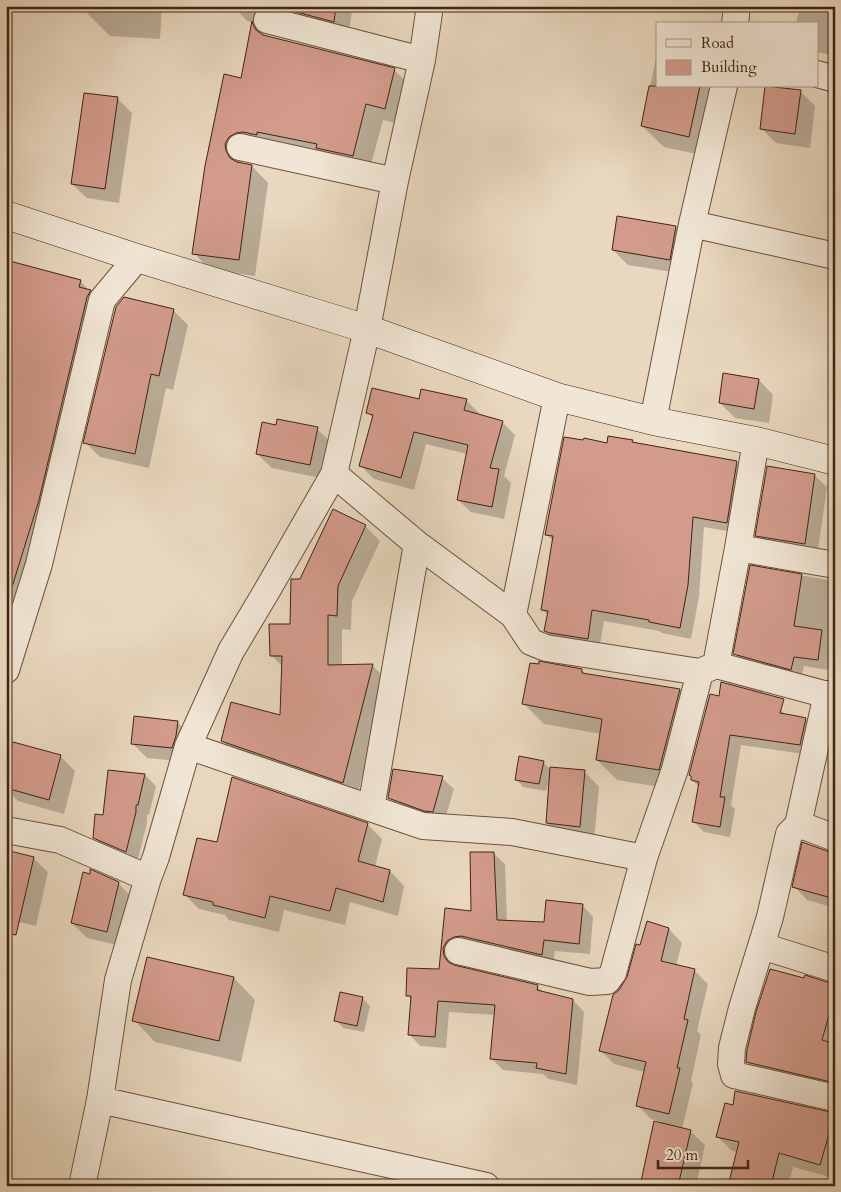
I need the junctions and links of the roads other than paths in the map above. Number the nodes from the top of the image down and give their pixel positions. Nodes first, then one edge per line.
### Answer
1 (430, 6) edge
2 (737, 6) edge
3 (267, 20) dead end
4 (735, 22) edge
5 (422, 60) junction
6 (818, 74) edge
7 (835, 79) edge
8 (724, 88) edge
9 (240, 147) dead end
10 (394, 181) junction
11 (6, 215) edge
12 (692, 224) junction
13 (835, 256) edge
14 (137, 258) junction
15 (368, 329) junction
16 (557, 397) junction
17 (653, 421) junction
18 (756, 441) junction
19 (835, 461) edge
20 (334, 474) junction
21 (417, 544) junction
22 (738, 548) junction
23 (835, 565) edge
24 (513, 615) junction
25 (708, 669) junction
26 (6, 670) edge
27 (831, 696) edge
28 (188, 746) junction
29 (371, 808) junction
30 (798, 825) junction
31 (6, 830) edge
32 (835, 838) edge
33 (644, 858) junction
34 (148, 878) junction
35 (762, 946) junction
36 (458, 951) dead end
37 (835, 969) edge
38 (835, 1098) edge
39 (100, 1100) junction
40 (82, 1186) edge
41 (486, 1186) edge

1 - 5 street
2 - 4 street
3 - 5 street
5 - 10 street
6 - 7 street
8 - 12 street
9 - 10 street
10 - 15 street
11 - 14 main road
12 - 13 street
12 - 17 street
14 - 15 main road
14 - 26 street
15 - 16 main road
15 - 20 street
16 - 17 main road
16 - 24 street
17 - 18 main road
18 - 19 main road
18 - 22 street
20 - 21 street
20 - 28 street
21 - 24 street
21 - 29 street
22 - 23 street
22 - 25 street
24 - 25 street
25 - 27 street
25 - 33 street
27 - 30 street
28 - 29 street
28 - 34 street
29 - 33 street
30 - 32 street
30 - 35 street
31 - 34 street
33 - 36 street
34 - 39 street
35 - 37 street
35 - 38 street
39 - 40 street
39 - 41 street

